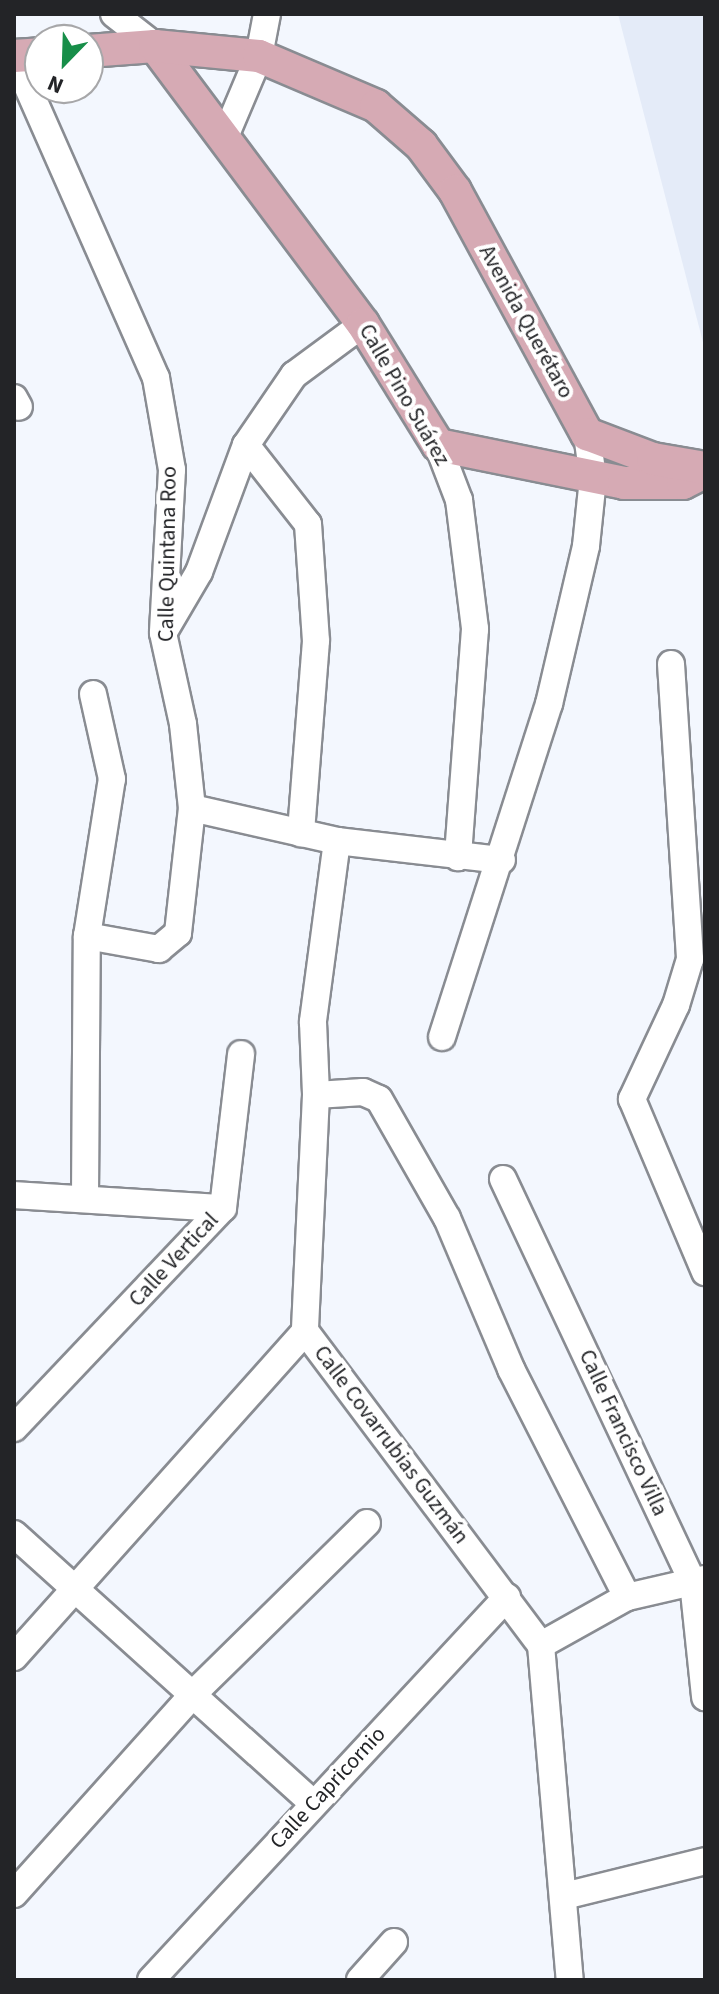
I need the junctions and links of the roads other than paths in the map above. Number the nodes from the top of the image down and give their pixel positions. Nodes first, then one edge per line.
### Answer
1 (114, 14) edge
2 (267, 14) edge
3 (155, 46) junction
4 (104, 50) edge
5 (14, 56) edge
6 (259, 56) junction
7 (224, 139) junction
8 (363, 324) junction
9 (587, 434) junction
10 (246, 445) junction
11 (438, 445) junction
12 (705, 470) edge
13 (593, 478) junction
14 (163, 633) junction
15 (671, 664) dead end
16 (93, 694) dead end
17 (192, 808) junction
18 (301, 833) junction
19 (337, 841) junction
20 (458, 857) junction
21 (502, 860) junction
22 (87, 936) junction
23 (698, 969) edge
24 (442, 1037) dead end
25 (241, 1054) dead end
26 (316, 1095) junction
27 (503, 1179) dead end
28 (14, 1195) edge
29 (85, 1196) junction
30 (223, 1208) junction
31 (697, 1235) edge
32 (705, 1272) edge
33 (305, 1331) junction
34 (14, 1428) edge
35 (367, 1523) dead end
36 (14, 1534) edge
37 (699, 1581) edge
38 (75, 1588) junction
39 (507, 1597) junction
40 (627, 1597) junction
41 (541, 1645) junction
42 (14, 1657) edge
43 (195, 1692) junction
44 (705, 1697) edge
45 (313, 1803) junction
46 (705, 1861) edge
47 (14, 1894) edge
48 (564, 1896) junction
49 (394, 1942) dead end
50 (151, 1980) edge
51 (360, 1980) edge
52 (570, 1980) edge

1 - 3 street
2 - 6 street
3 - 4 main road, Avenida Querétaro
3 - 6 main road, Avenida Querétaro
3 - 7 main road, Calle Pino Suárez
5 - 14 street, Calle Quintana Roo
6 - 7 street
6 - 9 main road, Avenida Querétaro
7 - 8 main road, Calle Pino Suárez
8 - 10 street
8 - 11 main road, Calle Pino Suárez
9 - 12 main road
9 - 13 street, Avenida Querétaro
10 - 14 street
10 - 18 street
11 - 13 main road
11 - 20 street, Calle Pino Suárez
12 - 13 main road
13 - 21 street, Avenida Querétaro
14 - 17 street, Calle Quintana Roo
15 - 23 street
16 - 22 street
17 - 18 street
17 - 22 street, Calle Quintana Roo
18 - 19 street
19 - 20 street
19 - 26 street, Calle Covarrubias Guzmán
20 - 21 street
21 - 24 street, Avenida Querétaro
22 - 29 street
23 - 31 street
25 - 30 street
26 - 33 street, Calle Covarrubias Guzmán
26 - 40 street
27 - 37 street, Calle Francisco Villa
28 - 29 street, Calle Vertical
29 - 30 street, Calle Vertical
30 - 34 street, Calle Vertical
31 - 32 street
33 - 38 street
33 - 39 street, Calle Covarrubias Guzmán
35 - 43 street
36 - 38 street
37 - 40 street
37 - 44 street, Calle Francisco Villa
38 - 42 street
38 - 43 street
39 - 41 street, Calle Covarrubias Guzmán
39 - 45 street, Calle Capricornio
40 - 41 street
41 - 48 street
43 - 45 street
43 - 47 street
45 - 50 street, Calle Capricornio
46 - 48 street
48 - 52 street
49 - 51 street

